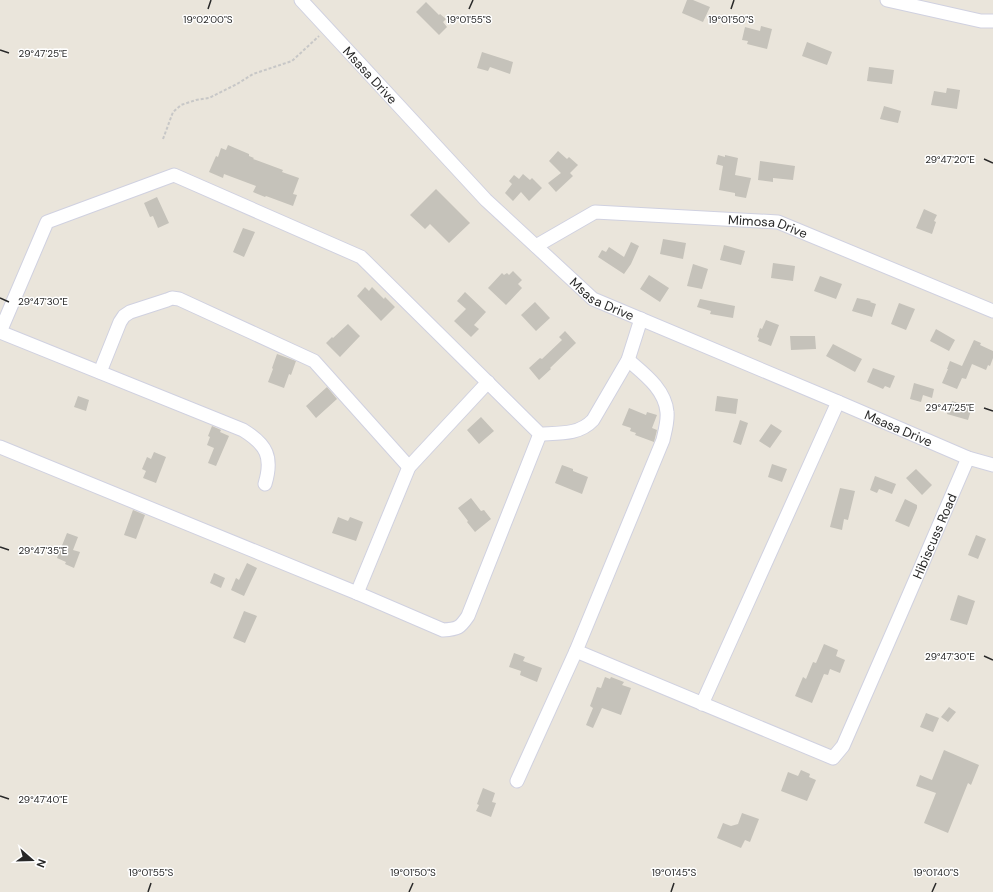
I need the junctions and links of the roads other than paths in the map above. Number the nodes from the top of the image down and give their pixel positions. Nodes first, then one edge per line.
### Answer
1 (301, 0) edge
2 (887, 0) edge
3 (993, 21) edge
4 (536, 246) junction
5 (993, 311) edge
6 (641, 319) junction
7 (628, 360) junction
8 (100, 372) junction
9 (488, 382) junction
10 (838, 402) junction
11 (540, 434) junction
12 (0, 446) edge
13 (968, 458) junction
14 (993, 465) edge
15 (409, 467) junction
16 (265, 484) dead end
17 (356, 593) junction
18 (576, 651) junction
19 (702, 704) junction
20 (517, 781) dead end

1 - 4 street, Msasa Drive
2 - 3 street
4 - 5 street, Mimosa Drive
4 - 6 street, Msasa Drive
6 - 7 street
6 - 10 street, Msasa Drive
7 - 11 street
7 - 18 street
8 - 9 street
8 - 15 street
8 - 16 street
9 - 11 street
9 - 15 street
10 - 13 street, Msasa Drive
10 - 19 street
11 - 17 street
12 - 17 street
13 - 14 street, Msasa Drive
13 - 19 street, Hibiscuss Road
15 - 17 street
18 - 19 street
18 - 20 street

